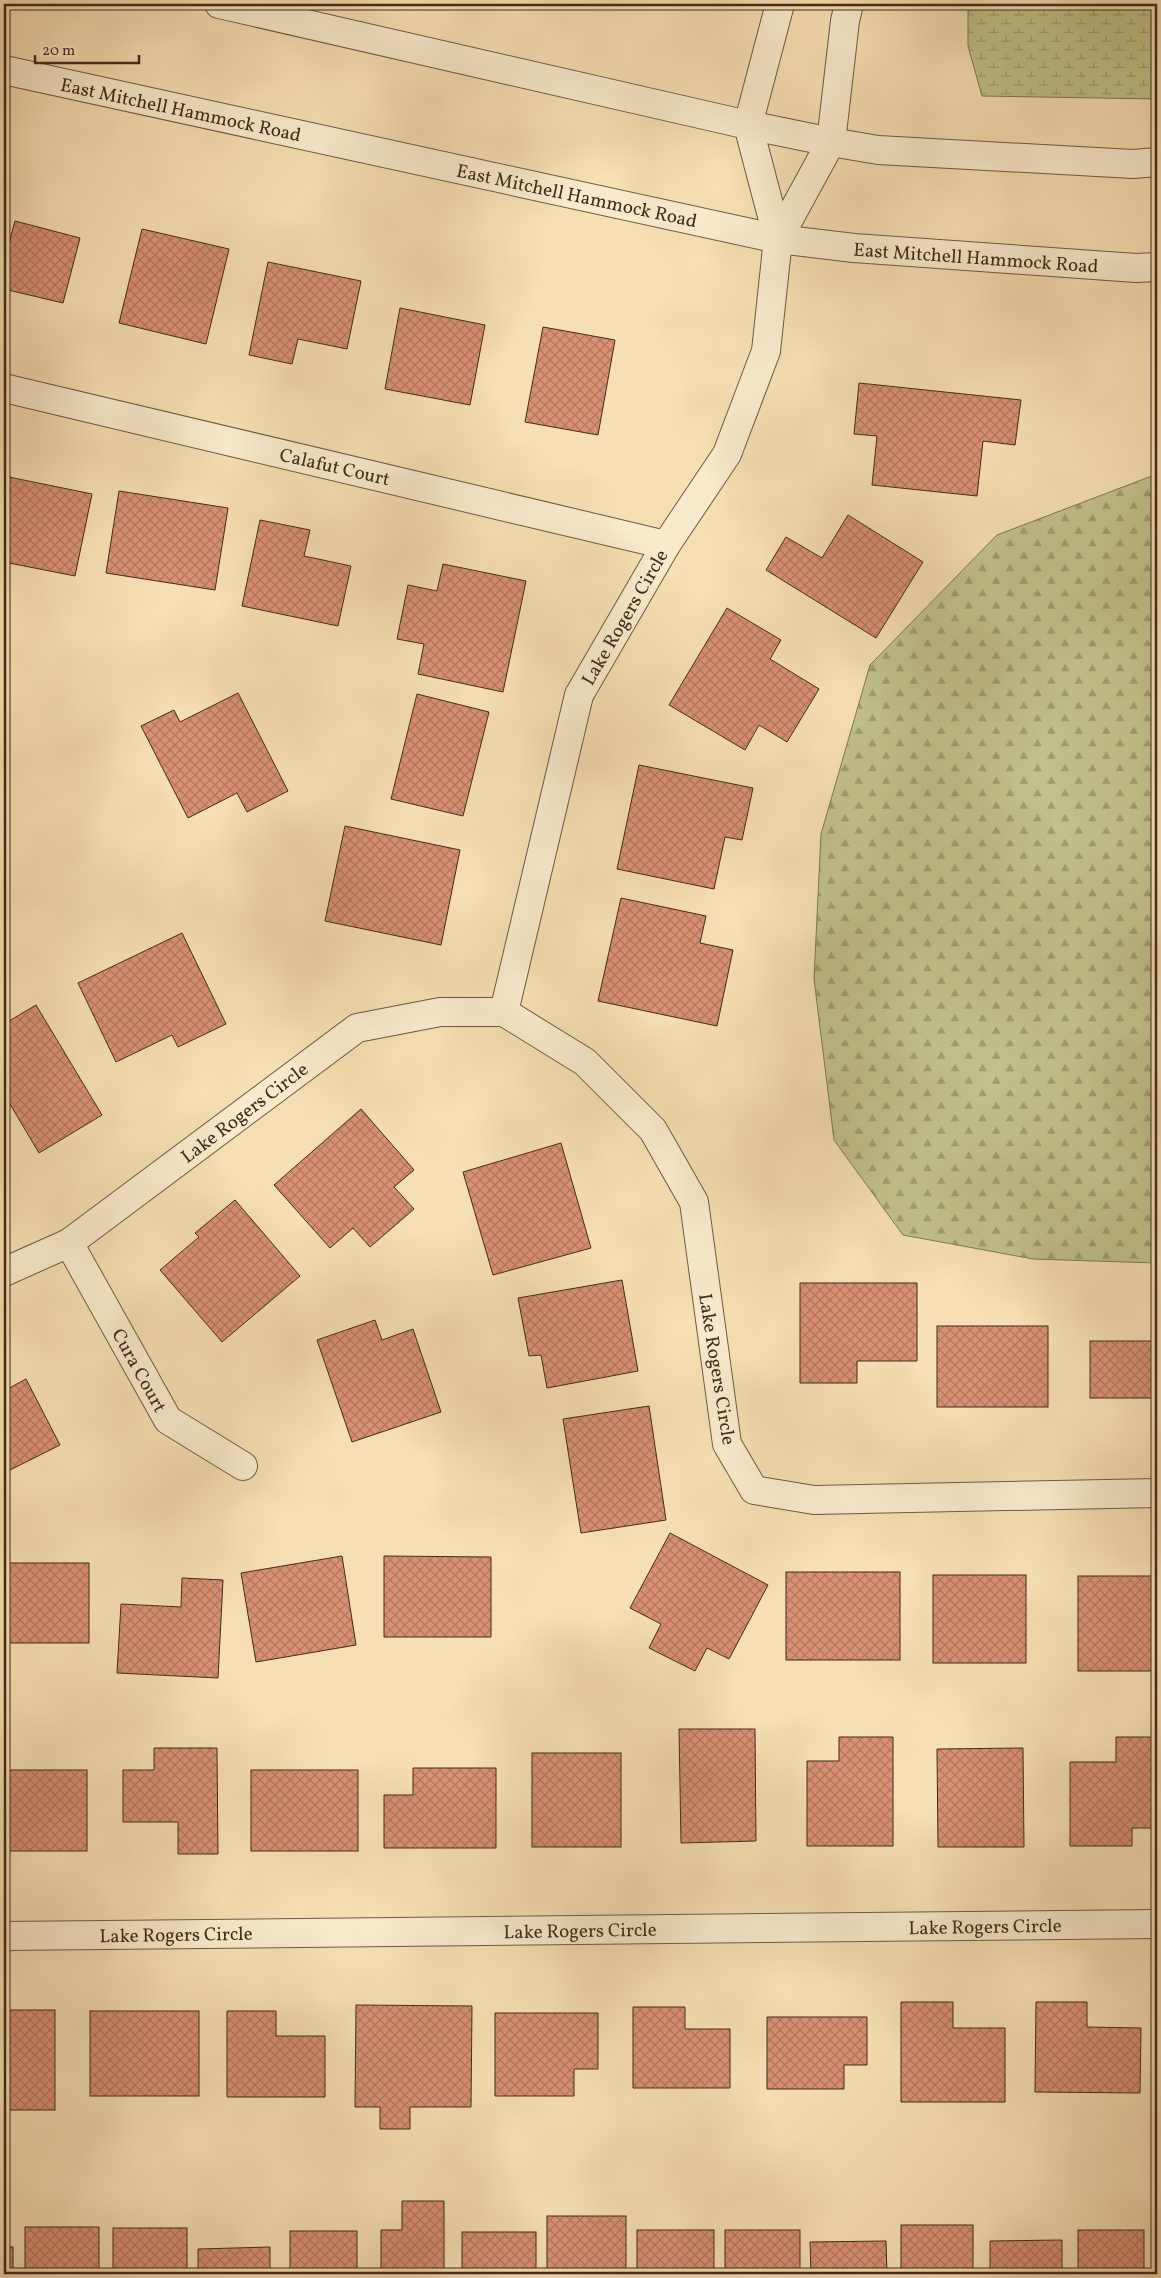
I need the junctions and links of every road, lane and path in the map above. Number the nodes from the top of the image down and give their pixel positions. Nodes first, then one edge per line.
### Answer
1 (219, 4) edge
2 (780, 4) edge
3 (850, 4) edge
4 (4, 70) edge
5 (748, 125) junction
6 (831, 142) junction
7 (1157, 162) edge
8 (778, 239) junction
9 (1157, 267) edge
10 (4, 388) edge
11 (666, 545) junction
12 (504, 1012) junction
13 (69, 1243) junction
14 (4, 1272) edge
15 (243, 1466) dead end
16 (1157, 1492) edge
17 (1157, 1924) edge
18 (4, 1936) edge

1 - 5 street
2 - 5 street
3 - 6 street
4 - 8 street, East Mitchell Hammock Road
5 - 6 street
5 - 8 street
6 - 7 street
6 - 8 street
8 - 9 street, East Mitchell Hammock Road
8 - 11 street, Lake Rogers Circle
10 - 11 street, Calafut Court
11 - 12 street, Lake Rogers Circle
12 - 13 street, Lake Rogers Circle
12 - 16 street, Lake Rogers Circle
13 - 14 street, Lake Rogers Circle
13 - 15 street, Cura Court
17 - 18 street, Lake Rogers Circle

